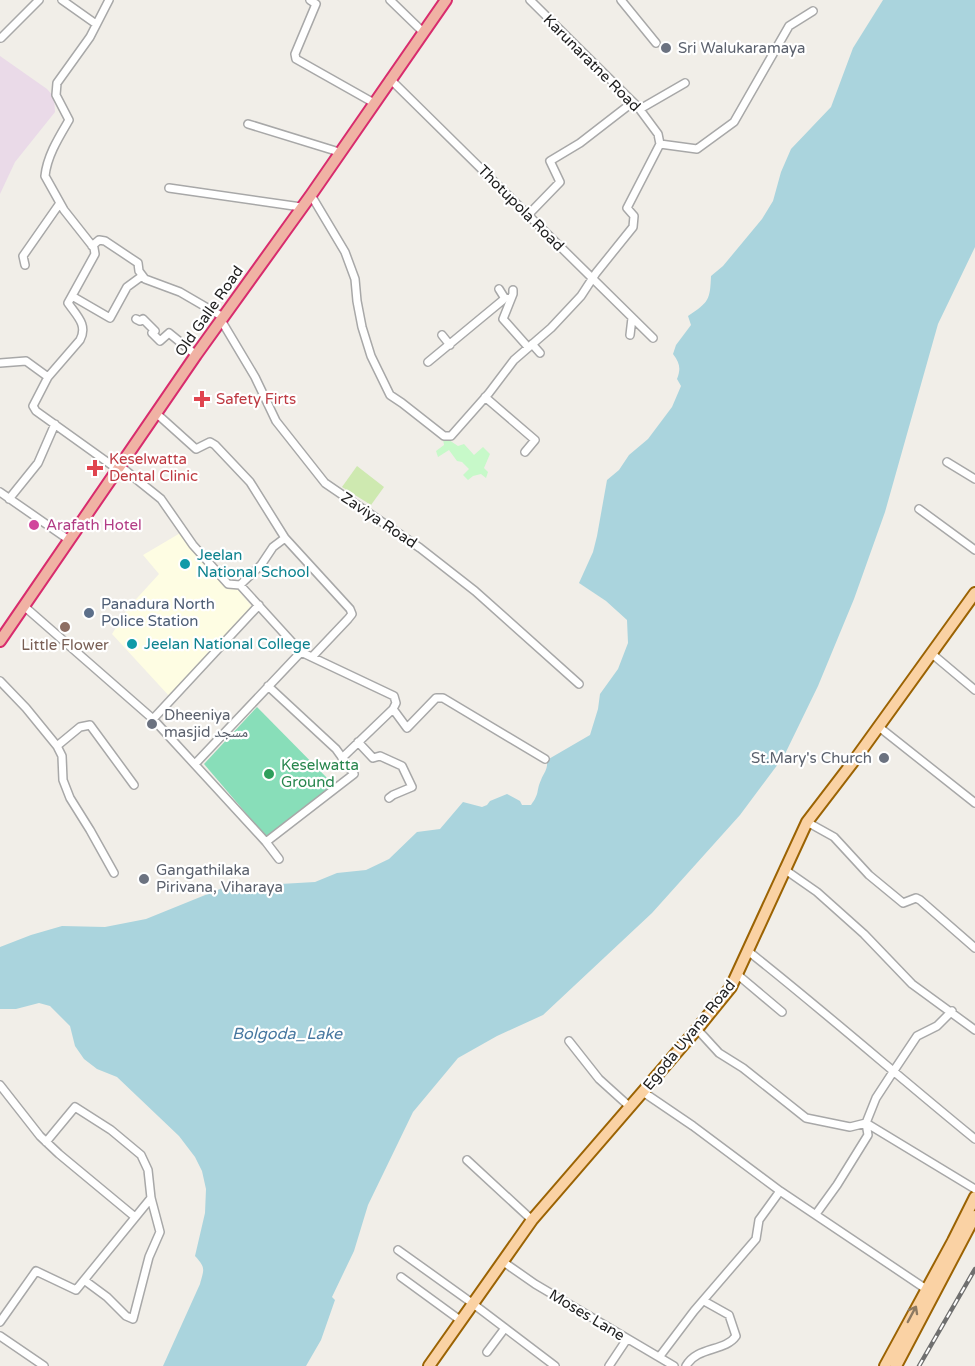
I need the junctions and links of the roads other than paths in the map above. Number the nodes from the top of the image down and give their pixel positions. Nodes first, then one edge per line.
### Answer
1 (39, 0) edge
2 (62, 0) edge
3 (109, 0) edge
4 (310, 0) edge
5 (390, 0) edge
6 (446, 0) edge
7 (531, 0) edge
8 (621, 0) edge
9 (813, 11) dead end
10 (96, 24) junction
11 (423, 32) junction
12 (1, 38) edge
13 (656, 43) dead end
14 (390, 79) junction
15 (685, 83) dead end
16 (633, 102) junction
17 (375, 103) junction
18 (640, 109) junction
19 (248, 124) dead end
20 (660, 144) junction
21 (339, 152) junction
22 (169, 188) dead end
23 (311, 195) junction
24 (60, 203) junction
25 (301, 207) junction
26 (528, 215) junction
27 (93, 246) junction
28 (25, 265) dead end
29 (142, 276) junction
30 (593, 279) junction
31 (499, 289) dead end
32 (513, 290) dead end
33 (72, 296) junction
34 (508, 298) junction
35 (632, 318) junction
36 (136, 319) dead end
37 (222, 319) junction
38 (442, 335) dead end
39 (630, 335) dead end
40 (653, 338) dead end
41 (450, 345) junction
42 (530, 346) junction
43 (540, 353) dead end
44 (196, 355) junction
45 (428, 362) dead end
46 (0, 363) edge
47 (48, 377) junction
48 (485, 397) junction
49 (156, 413) junction
50 (55, 424) junction
51 (525, 452) dead end
52 (947, 462) dead end
53 (118, 467) junction
54 (975, 479) edge
55 (0, 492) edge
56 (9, 499) junction
57 (919, 509) dead end
58 (285, 538) junction
59 (69, 540) junction
60 (975, 549) edge
61 (240, 585) junction
62 (975, 593) edge
63 (259, 605) junction
64 (25, 607) junction
65 (0, 641) edge
66 (301, 652) junction
67 (932, 653) junction
68 (312, 657) junction
69 (0, 681) edge
70 (579, 684) dead end
71 (268, 686) junction
72 (975, 690) edge
73 (393, 709) junction
74 (153, 719) junction
75 (879, 727) junction
76 (358, 742) junction
77 (57, 746) junction
78 (342, 758) junction
79 (545, 759) dead end
80 (195, 764) junction
81 (134, 785) dead end
82 (389, 798) dead end
83 (975, 803) edge
84 (807, 822) junction
85 (266, 842) junction
86 (279, 859) dead end
87 (784, 869) junction
88 (114, 873) dead end
89 (975, 948) edge
90 (748, 951) junction
91 (738, 975) junction
92 (952, 1011) junction
93 (782, 1012) dead end
94 (697, 1029) junction
95 (975, 1029) edge
96 (569, 1041) dead end
97 (893, 1072) junction
98 (0, 1085) edge
99 (643, 1092) junction
100 (630, 1107) junction
101 (866, 1123) junction
102 (975, 1139) edge
103 (46, 1142) junction
104 (467, 1160) dead end
105 (975, 1190) edge
106 (780, 1191) junction
107 (975, 1197) edge
108 (151, 1198) junction
109 (816, 1214) junction
110 (975, 1216) edge
111 (135, 1217) junction
112 (532, 1220) junction
113 (398, 1250) dead end
114 (502, 1261) junction
115 (401, 1277) dead end
116 (84, 1280) junction
117 (926, 1289) junction
118 (704, 1300) junction
119 (472, 1303) junction
120 (460, 1320) junction
121 (0, 1322) edge
122 (505, 1328) junction
123 (0, 1336) edge
124 (627, 1339) junction
125 (487, 1352) dead end
126 (660, 1356) junction
127 (44, 1366) edge
128 (429, 1366) edge
129 (555, 1366) edge
130 (609, 1366) edge
131 (674, 1366) edge
132 (686, 1366) edge
133 (885, 1366) edge
134 (896, 1366) edge

1 - 12 street
2 - 10 street
3 - 10 street
4 - 17 street
5 - 11 street
6 - 11 highway, Old Galle Road
7 - 16 street, Karunaratne Road
8 - 13 street
9 - 20 street
10 - 24 street
11 - 14 highway, Old Galle Road
14 - 17 highway, Old Galle Road
14 - 26 street, Thotupola Road
15 - 18 street
16 - 18 street, Karunaratne Road
16 - 26 street
17 - 21 highway, Old Galle Road
18 - 20 street, Karunaratne Road
19 - 21 street
20 - 30 street
21 - 23 highway, Old Galle Road
22 - 25 street
23 - 25 highway, Old Galle Road
23 - 48 street
24 - 27 street
24 - 28 street
25 - 37 highway, Old Galle Road
26 - 30 street, Thotupola Road
27 - 29 street
27 - 33 street
29 - 33 street
29 - 37 street
30 - 35 street, Thotupola Road
30 - 42 street
31 - 34 street
32 - 34 street
33 - 47 street
34 - 41 street
34 - 42 street
35 - 39 street
35 - 40 street, Thotupola Road
36 - 44 street
37 - 44 highway, Old Galle Road
37 - 70 street, Zaviya Road
38 - 41 street
41 - 45 street
42 - 43 street
42 - 48 street
44 - 49 highway, Old Galle Road
46 - 47 street
47 - 50 street
48 - 51 street
49 - 53 highway, Old Galle Road
49 - 58 street
50 - 53 street
50 - 56 street
52 - 54 street
53 - 59 highway, Old Galle Road
53 - 61 street
55 - 56 street
56 - 59 street
57 - 60 street
58 - 61 street
58 - 68 street
59 - 64 highway, Old Galle Road
61 - 63 street
62 - 67 main road, Egoda Uyana Road
63 - 66 street
63 - 74 street
64 - 65 highway, Old Galle Road
64 - 74 street
66 - 68 street
66 - 71 street
67 - 72 street
67 - 75 main road, Egoda Uyana Road
68 - 73 street
69 - 77 street
71 - 78 street
71 - 80 street
73 - 76 street
73 - 79 street
74 - 80 street
75 - 83 street
75 - 84 main road, Egoda Uyana Road
76 - 78 street
76 - 82 street
77 - 81 street
77 - 88 street
78 - 85 street
80 - 85 street
84 - 87 main road, Egoda Uyana Road
84 - 89 street
85 - 86 street
87 - 90 main road, Egoda Uyana Road
87 - 92 street
90 - 91 main road, Egoda Uyana Road
90 - 97 street
91 - 93 street
91 - 94 main road, Egoda Uyana Road
92 - 95 street
92 - 97 street
94 - 99 main road, Egoda Uyana Road
94 - 101 street
96 - 100 street
97 - 101 street
97 - 102 street
98 - 103 street
99 - 100 main road, Egoda Uyana Road
99 - 106 street
100 - 112 main road, Egoda Uyana Road
101 - 105 street
101 - 109 street
103 - 108 street
103 - 111 street
104 - 112 street
106 - 109 street
106 - 118 street
107 - 117 main road
108 - 111 street
108 - 116 street
109 - 117 street
110 - 134 main road
111 - 116 street
112 - 114 main road, Egoda Uyana Road
113 - 119 street
114 - 119 main road, Egoda Uyana Road
114 - 124 street, Moses Lane
115 - 120 street
116 - 121 street
133 -> 117 main road
118 - 126 street
118 - 132 street
119 - 120 main road, Egoda Uyana Road
119 - 122 street
120 - 128 main road, Egoda Uyana Road
122 - 125 street
122 - 129 street
123 - 127 street
124 - 126 street, Moses Lane
124 - 130 street
126 - 131 street, Moses Lane

